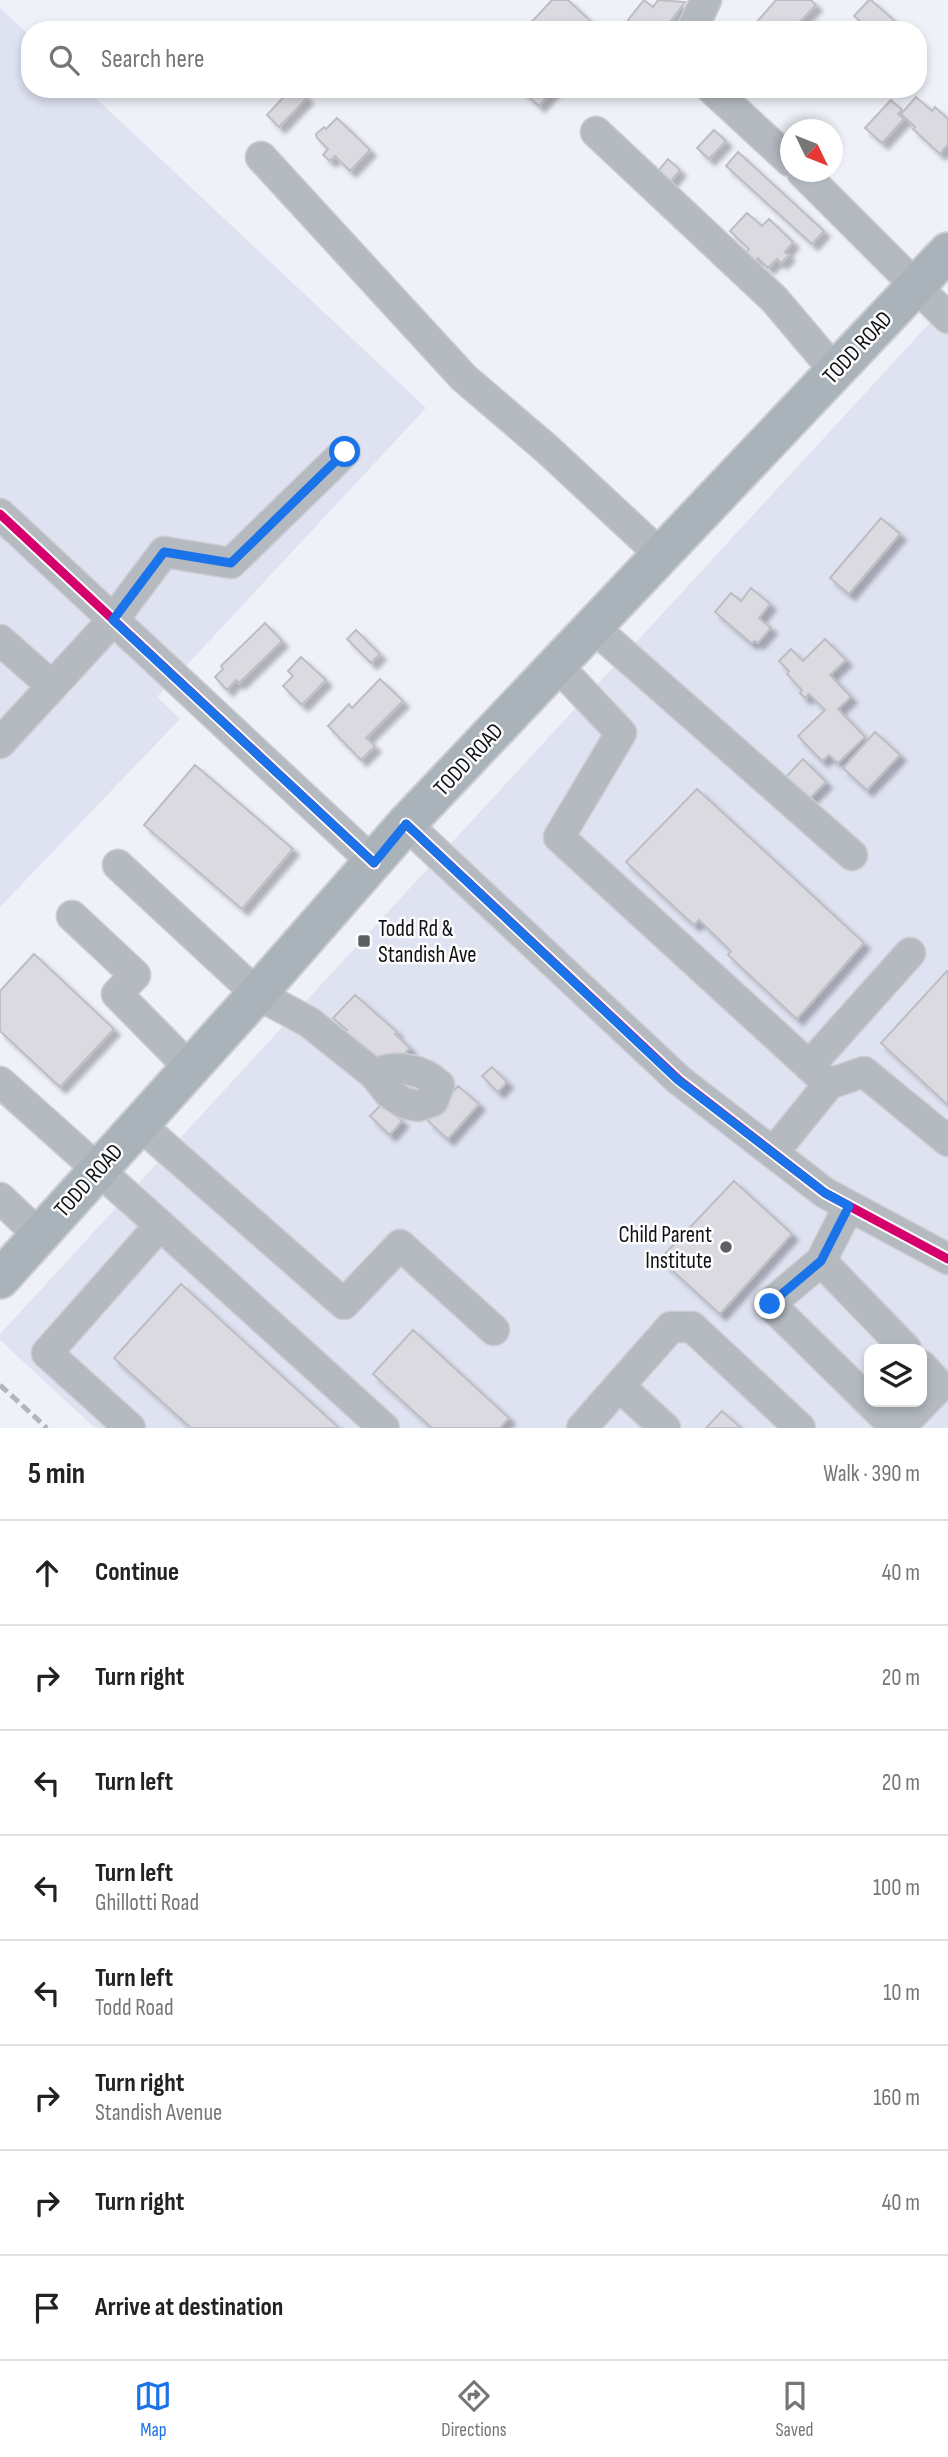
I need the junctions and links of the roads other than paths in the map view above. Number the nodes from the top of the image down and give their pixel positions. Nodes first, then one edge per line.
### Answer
1 (706, 0) edge
2 (696, 21) edge
3 (722, 98) edge
4 (596, 132) dead end
5 (780, 152) edge
6 (261, 157) dead end
7 (812, 182) edge
8 (948, 252) edge
9 (915, 286) junction
10 (948, 318) edge
11 (835, 371) junction
12 (345, 452) dead end
13 (0, 514) edge
14 (662, 555) junction
15 (113, 620) junction
16 (593, 627) junction
17 (0, 640) edge
18 (557, 665) junction
19 (52, 687) junction
20 (0, 743) edge
21 (406, 824) junction
22 (852, 855) dead end
23 (374, 863) junction
24 (118, 865) dead end
25 (72, 916) dead end
26 (910, 953) dead end
27 (257, 994) junction
28 (190, 1068) junction
29 (374, 1074) dead end
30 (819, 1075) junction
31 (0, 1082) edge
32 (139, 1124) junction
33 (948, 1142) edge
34 (773, 1153) junction
35 (99, 1168) junction
36 (0, 1198) edge
37 (849, 1206) junction
38 (160, 1225) junction
39 (39, 1235) junction
40 (948, 1259) edge
41 (821, 1261) junction
42 (2, 1274) edge
43 (494, 1330) dead end
44 (901, 1344) edge
45 (937, 1377) edge
46 (619, 1386) junction
47 (130, 1428) edge
48 (384, 1428) edge
49 (582, 1428) edge
50 (665, 1428) edge
51 (800, 1428) edge
52 (897, 1428) edge

1 - 2 street
3 - 5 street
4 - 11 street
6 - 14 street
7 - 9 street
8 - 9 main road, TODD ROAD
9 - 10 street
9 - 11 main road, TODD ROAD
11 - 14 main road, TODD ROAD
12 - 15 street
13 - 15 street
14 - 16 main road, TODD ROAD
15 - 19 street
15 - 23 street
16 - 18 main road, TODD ROAD
16 - 22 street
17 - 19 street
18 - 21 main road, TODD ROAD
18 - 30 street
19 - 20 street
21 - 23 main road, TODD ROAD
21 - 34 street
23 - 27 main road, TODD ROAD
24 - 27 street
25 - 28 street
26 - 30 street
27 - 28 main road, TODD ROAD
27 - 29 street
28 - 32 main road, TODD ROAD
30 - 33 street
30 - 34 street
31 - 35 street
32 - 35 main road, TODD ROAD
32 - 43 street
34 - 37 street
35 - 38 street
35 - 39 main road, TODD ROAD
36 - 39 street
37 - 40 street
37 - 41 street
38 - 47 street
38 - 48 street
39 - 42 main road, TODD ROAD
41 - 44 street
41 - 52 street
45 - 52 street
46 - 49 street
46 - 50 street
46 - 51 street

